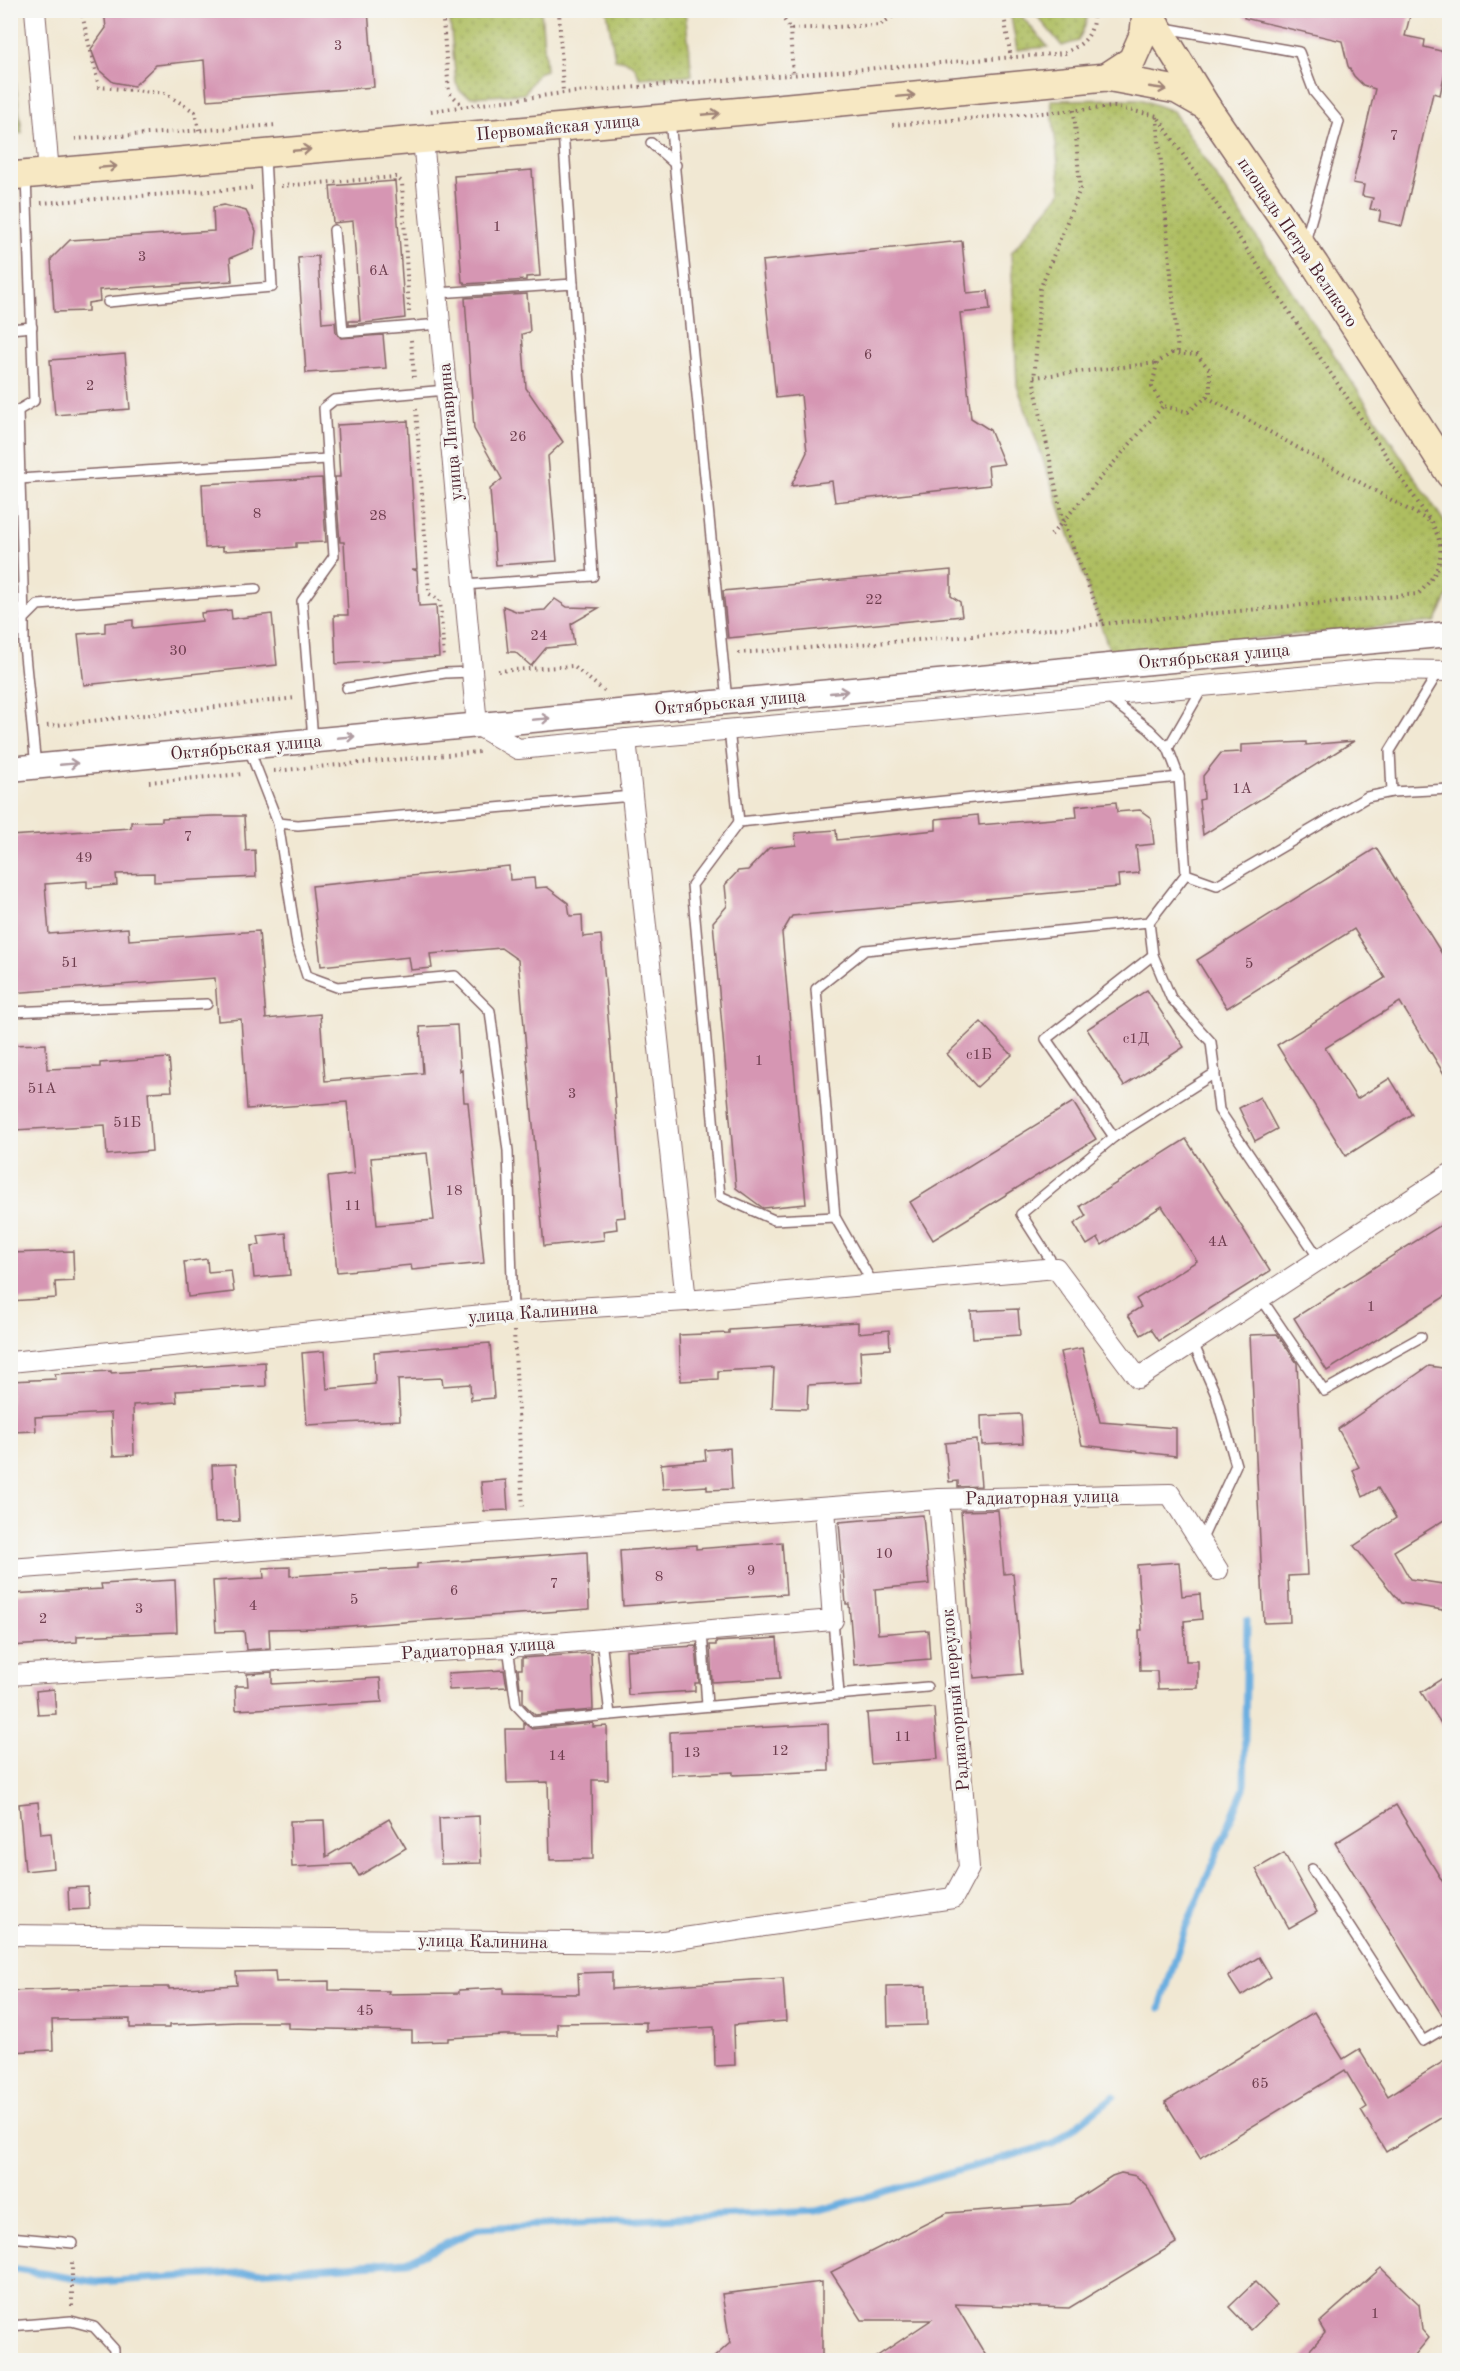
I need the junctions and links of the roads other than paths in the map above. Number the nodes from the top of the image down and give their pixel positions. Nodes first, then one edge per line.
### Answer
1 (35, 10) edge
2 (1150, 16) edge
3 (1106, 77) junction
4 (1207, 107) junction
5 (670, 118) junction
6 (421, 126) junction
7 (563, 126) junction
8 (651, 142) dead end
9 (265, 153) junction
10 (676, 166) junction
11 (29, 174) edge
12 (334, 230) dead end
13 (1303, 247) junction
14 (573, 284) junction
15 (437, 293) junction
16 (108, 302) dead end
17 (440, 324) junction
18 (32, 327) junction
19 (10, 329) edge
20 (446, 390) junction
21 (14, 413) edge
22 (327, 459) junction
23 (1449, 475) edge
24 (19, 478) junction
25 (464, 585) junction
26 (256, 589) dead end
27 (24, 619) junction
28 (1449, 633) edge
29 (1369, 641) junction
30 (1376, 670) junction
31 (1444, 671) edge
32 (472, 672) junction
33 (1203, 686) junction
34 (347, 688) dead end
35 (1105, 695) junction
36 (727, 703) junction
37 (477, 725) junction
38 (729, 729) junction
39 (626, 739) junction
40 (313, 740) junction
41 (248, 747) junction
42 (1168, 748) junction
43 (36, 767) junction
44 (10, 769) edge
45 (1179, 777) junction
46 (1449, 789) edge
47 (1392, 792) junction
48 (632, 796) junction
49 (739, 822) junction
50 (278, 823) junction
51 (1186, 874) junction
52 (1149, 922) junction
53 (1153, 955) junction
54 (207, 1004) dead end
55 (10, 1012) edge
56 (1215, 1073) junction
57 (1114, 1137) junction
58 (1449, 1174) edge
59 (834, 1217) junction
60 (1320, 1260) junction
61 (1056, 1268) junction
62 (873, 1284) junction
63 (1261, 1299) junction
64 (686, 1301) junction
65 (513, 1312) junction
66 (1421, 1336) dead end
67 (1193, 1342) junction
68 (10, 1362) edge
69 (939, 1499) junction
70 (825, 1508) junction
71 (1201, 1542) junction
72 (10, 1569) edge
73 (1218, 1570) dead end
74 (833, 1620) junction
75 (702, 1631) junction
76 (601, 1639) junction
77 (508, 1647) junction
78 (10, 1675) edge
79 (927, 1687) dead end
80 (839, 1694) junction
81 (707, 1706) junction
82 (610, 1714) junction
83 (1312, 1869) dead end
84 (953, 1898) joint
85 (10, 1935) edge
86 (1449, 2025) edge
87 (10, 2237) edge
88 (73, 2243) road end
89 (10, 2326) edge
90 (114, 2361) edge

1 - 11 street
2 - 3 main road
2 - 4 main road, площадь Петра Великого
2 - 13 lane
3 -> 4 main road
5 -> 3 main road, Первомайская улица
4 - 13 main road, площадь Петра Великого
5 - 7 main road, Первомайская улица
5 - 10 lane
6 - 7 main road, Первомайская улица
9 -> 6 main road, Первомайская улица
6 - 15 street, улица Литаврина
7 - 14 lane
8 - 10 lane
11 -> 9 main road, Первомайская улица
9 - 16 lane
10 - 36 lane
11 - 18 lane
12 - 17 lane
13 - 23 main road, площадь Петра Великого
14 - 15 lane
14 - 25 lane
15 - 17 street, улица Литаврина
17 - 20 street, улица Литаврина
18 - 19 lane
18 - 21 lane
20 - 22 lane
20 - 25 street, улица Литаврина
21 - 24 lane
22 - 24 lane
22 - 40 lane
24 - 27 lane
25 - 32 street, улица Литаврина
26 - 27 lane
27 - 43 lane
28 - 29 street, Октябрьская улица
29 - 30 street
36 -> 29 street, Октябрьская улица
30 - 31 street
30 - 33 street
31 - 47 lane
32 - 34 lane
32 - 37 street, улица Литаврина
33 - 35 street
33 - 42 lane
35 - 38 street
35 - 42 lane
37 -> 36 street, Октябрьская улица
37 - 39 street
40 -> 37 street, Октябрьская улица
38 - 39 street
38 - 49 lane
39 - 48 street
40 - 41 street, Октябрьская улица
43 -> 41 street, Октябрьская улица
41 - 50 lane
42 - 45 lane
43 - 44 street, Октябрьская улица
45 - 49 lane
45 - 51 lane
46 - 47 lane
47 - 51 lane
48 - 50 lane
48 - 64 street
49 - 59 lane
50 - 65 lane
51 - 52 lane
52 - 53 lane
52 - 59 lane
53 - 56 lane
53 - 57 lane
54 - 55 lane
56 - 57 lane
56 - 60 lane
57 - 61 lane
58 - 60 street
59 - 62 lane
60 - 63 street
61 - 62 street, улица Калинина
61 - 67 street
62 - 64 street, улица Калинина
63 - 66 lane
63 - 67 street
64 - 65 street, улица Калинина
65 - 68 street, улица Калинина
67 - 71 lane
69 - 70 street, Радиаторная улица
69 - 71 street, Радиаторная улица
69 - 84 street, Радиаторный переулок
70 - 72 street, Радиаторная улица
70 - 74 street
71 - 73 street, Радиаторная улица
74 - 75 street, Радиаторная улица
74 - 80 lane
75 - 76 street, Радиаторная улица
75 - 81 lane
76 - 77 street, Радиаторная улица
76 - 82 lane
77 - 78 street, Радиаторная улица
77 - 82 lane
79 - 80 lane
80 - 81 lane
81 - 82 lane
83 - 86 lane
84 - 85 street, улица Калинина
87 - 88 lane
89 - 90 lane

